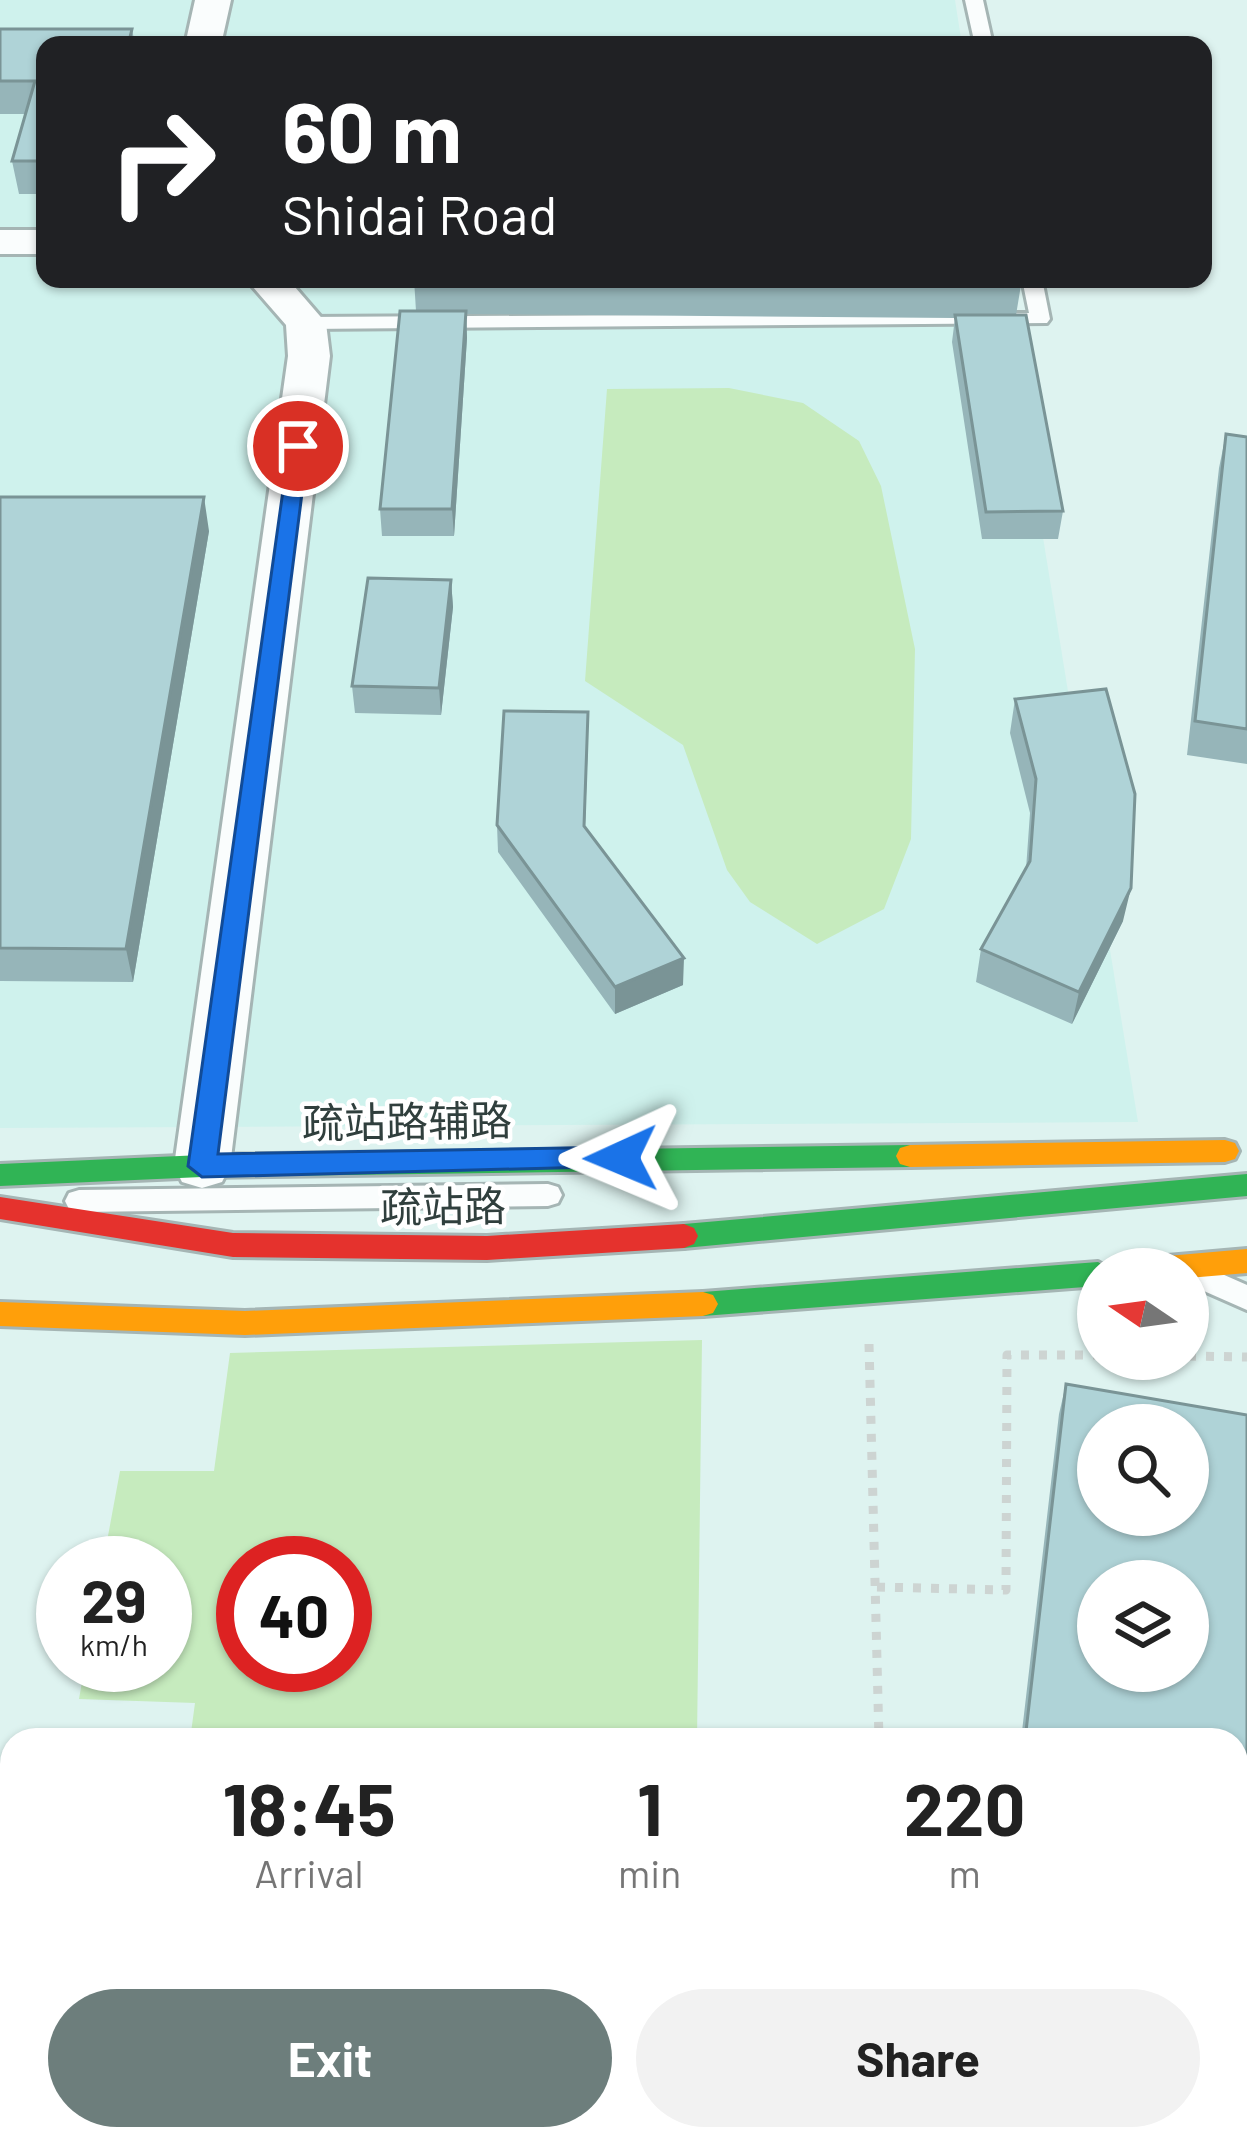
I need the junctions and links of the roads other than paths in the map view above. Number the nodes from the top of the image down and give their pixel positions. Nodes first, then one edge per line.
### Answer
1 (213, 0) edge
2 (974, 0) edge
3 (205, 36) edge
4 (981, 36) edge
5 (0, 242) edge
6 (36, 242) edge
7 (274, 288) edge
8 (1034, 288) edge
9 (306, 322) junction
10 (1247, 1151) edge
11 (202, 1166) junction
12 (0, 1174) edge
13 (1247, 1185) edge
14 (548, 1195) dead end
15 (0, 1205) edge
16 (1247, 1261) edge
17 (1209, 1265) edge
18 (1077, 1276) edge
19 (1209, 1282) edge
20 (1247, 1298) edge
21 (0, 1314) edge

1 - 3 street
2 - 4 lane
5 - 6 street
7 - 9 street
8 - 9 lane
9 - 11 street
10 - 11 street, 疏站路辅路
11 - 12 street, 疏站路辅路
13 - 15 street, 疏站路
14 - 15 lane
16 - 17 street
18 - 21 street
19 - 20 lane

